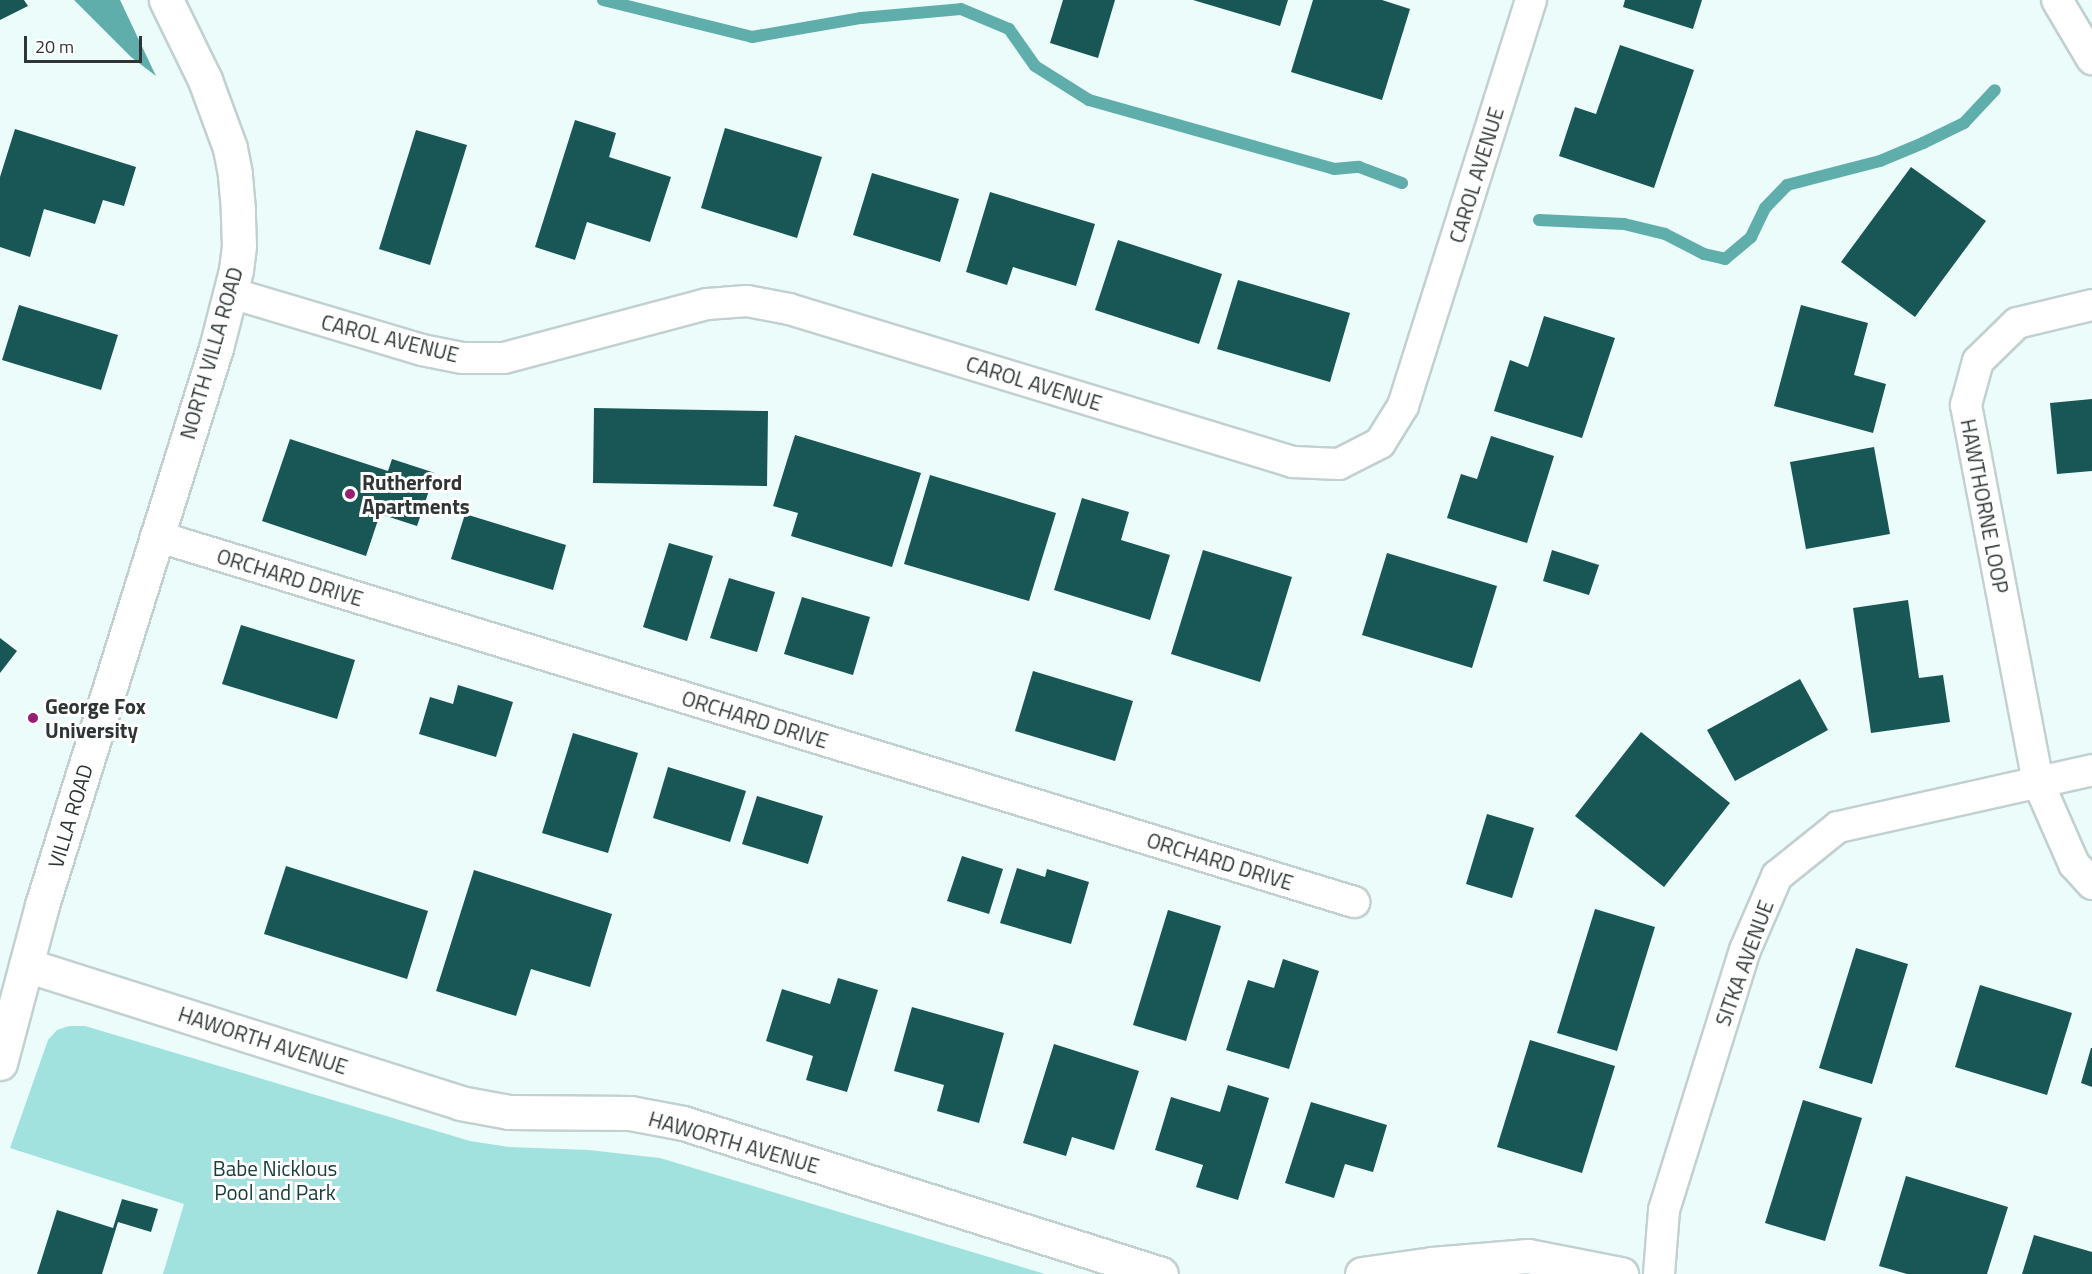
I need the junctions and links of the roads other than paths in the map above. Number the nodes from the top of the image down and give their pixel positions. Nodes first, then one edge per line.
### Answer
1 (166, 0) edge
2 (1531, 0) edge
3 (2057, 0) edge
4 (2092, 59) edge
5 (231, 293) junction
6 (2092, 305) edge
7 (156, 536) junction
8 (2092, 770) edge
9 (2038, 782) junction
10 (2092, 884) edge
11 (1354, 902) dead end
12 (26, 965) junction
13 (0, 1064) edge
14 (1161, 1274) edge
15 (1363, 1274) edge
16 (1621, 1274) edge
17 (1659, 1274) edge

1 - 5 street, NORTH VILLA ROAD
2 - 5 street, CAROL AVENUE
3 - 4 street
5 - 7 street, NORTH VILLA ROAD
6 - 9 street, HAWTHORNE LOOP
7 - 11 street, ORCHARD DRIVE
7 - 12 street, VILLA ROAD
8 - 9 street, SITKA AVENUE
9 - 10 street, HAWTHORNE LOOP
9 - 17 street, SITKA AVENUE
12 - 13 street, VILLA ROAD
12 - 14 street, HAWORTH AVENUE
15 - 16 street

